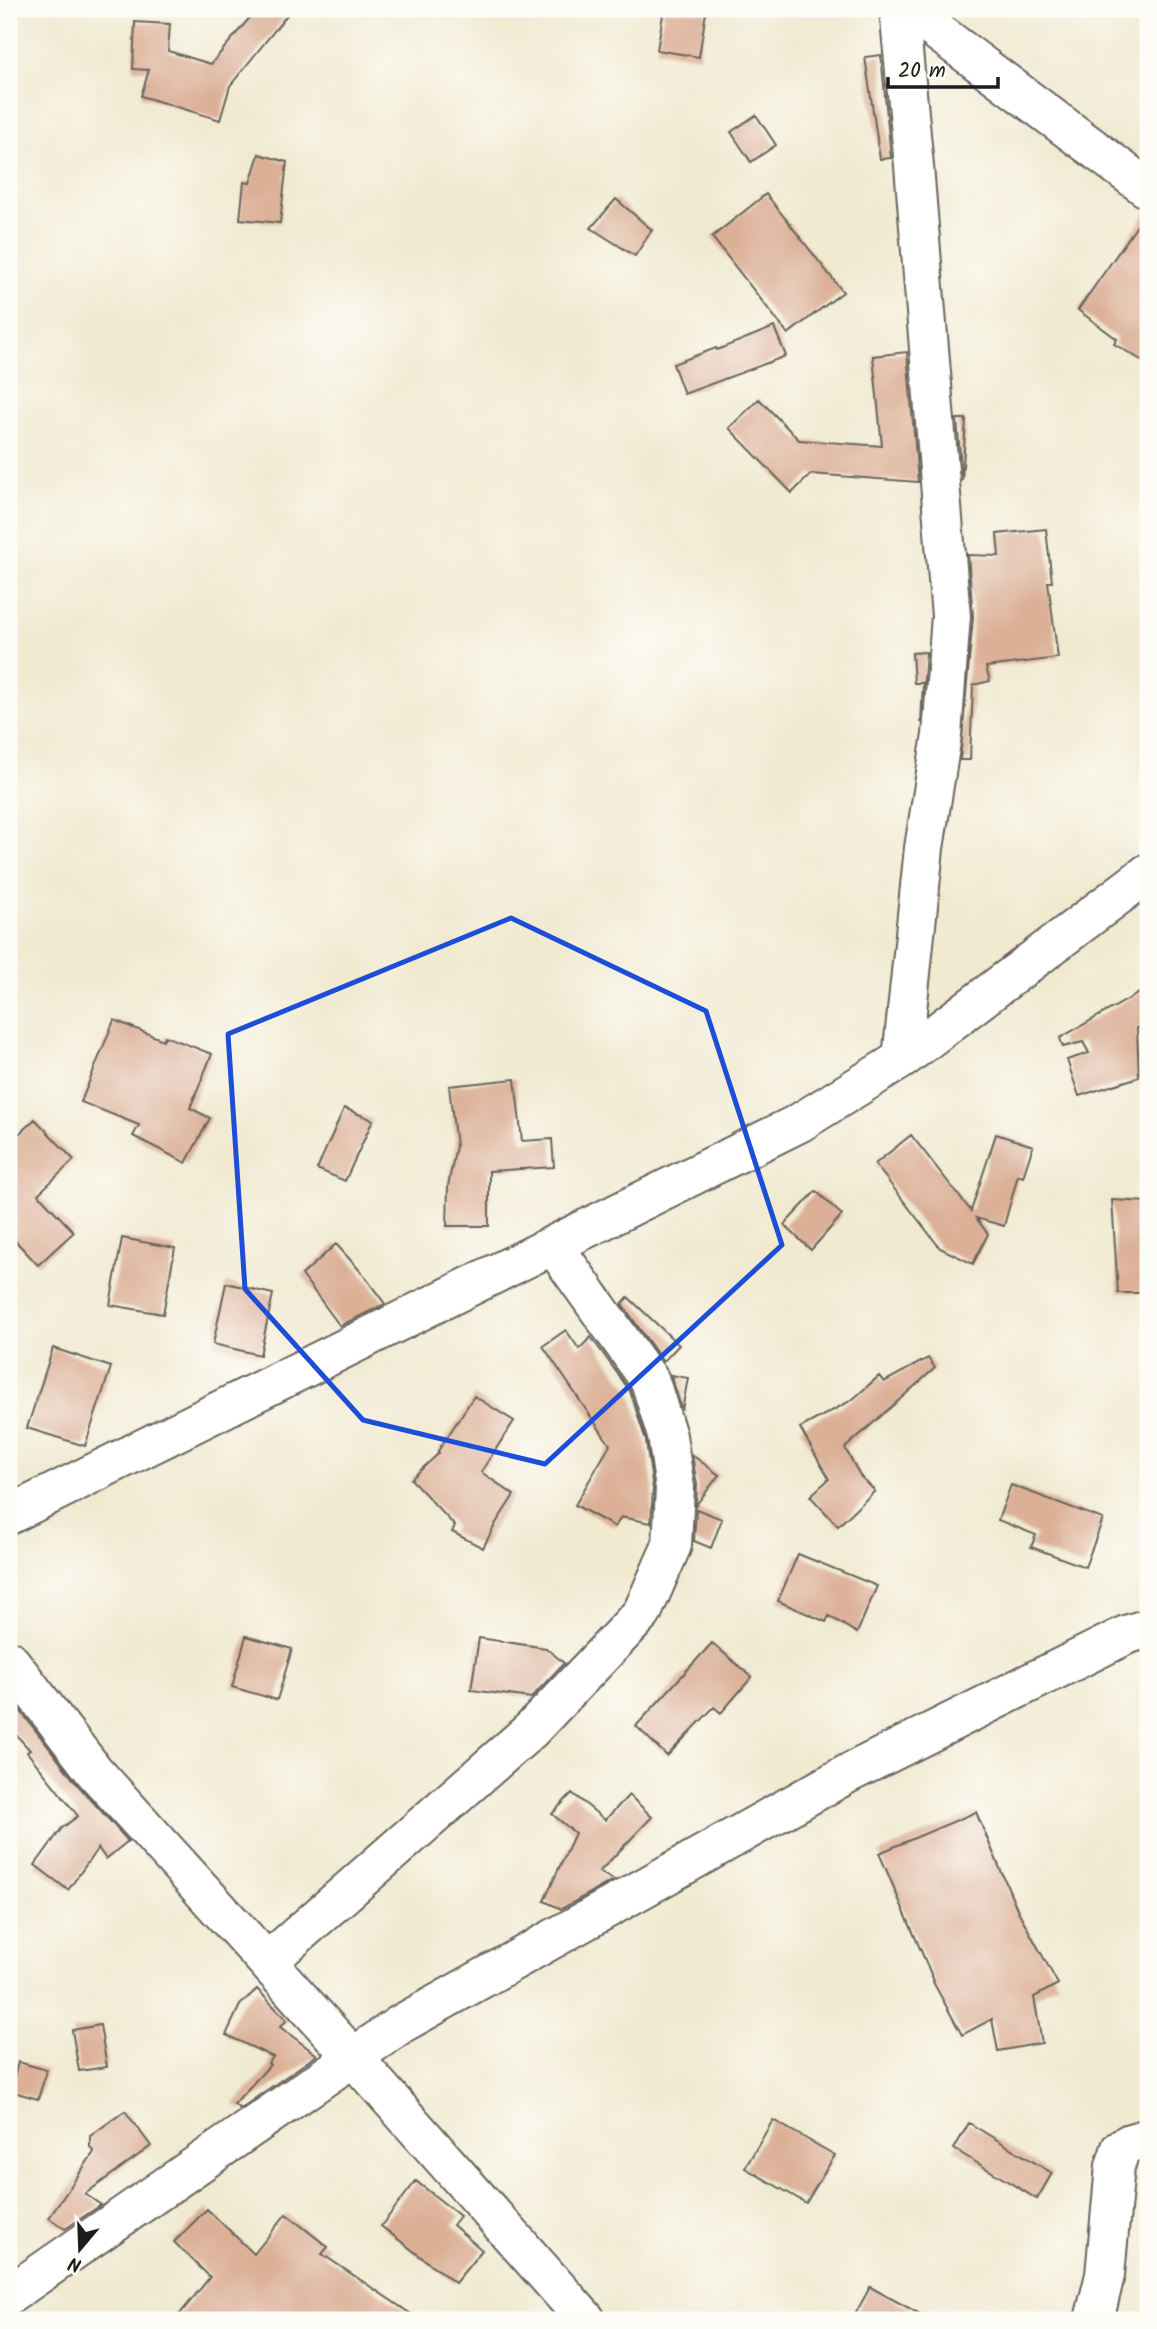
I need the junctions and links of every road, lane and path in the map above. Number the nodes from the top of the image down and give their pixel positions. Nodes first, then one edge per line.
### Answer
1 (899, 9) edge
2 (907, 9) edge
3 (1148, 189) edge
4 (1148, 873) edge
5 (902, 1059) junction
6 (553, 1245) junction
7 (9, 1515) edge
8 (1148, 1628) edge
9 (9, 1660) edge
10 (267, 1962) junction
11 (352, 2056) junction
12 (1148, 2138) edge
13 (45, 2270) junction
14 (9, 2295) edge
15 (555, 2302) edge
16 (15, 2320) edge
17 (586, 2320) edge
18 (1094, 2320) edge

1 - 5 street
2 - 3 street
4 - 5 street
5 - 6 street
6 - 7 street
6 - 10 street
8 - 11 street
9 - 10 street
10 - 11 street
11 - 13 street
11 - 15 street
12 - 18 street
13 - 14 street
13 - 16 street
15 - 17 street

